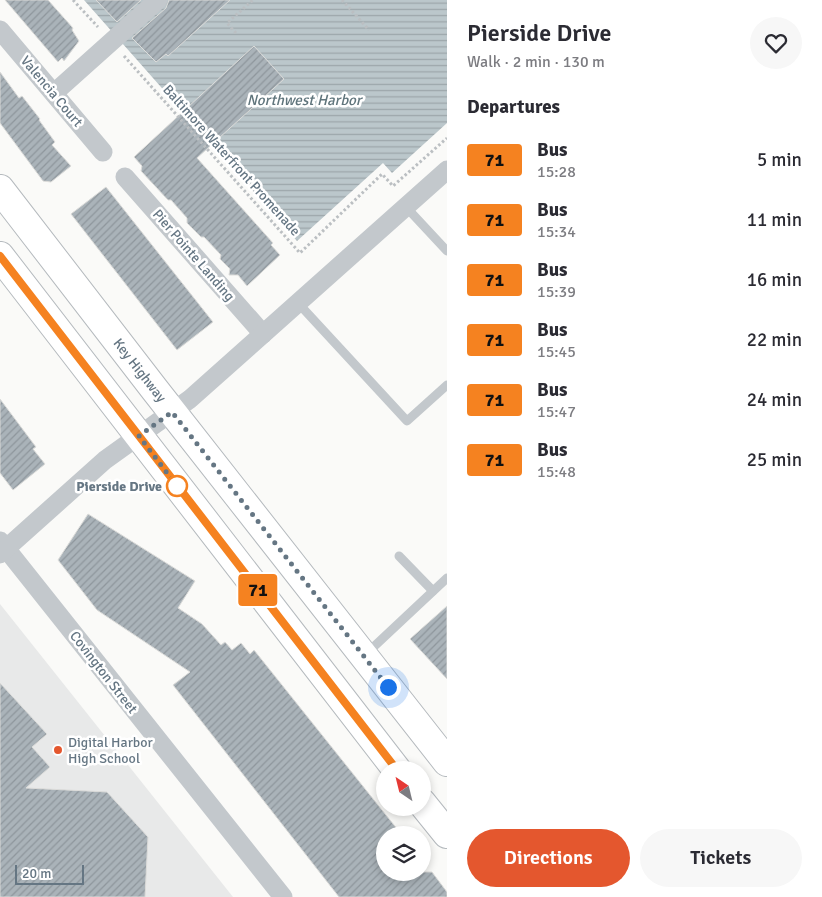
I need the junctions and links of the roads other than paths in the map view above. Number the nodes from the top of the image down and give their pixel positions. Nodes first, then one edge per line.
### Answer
1 (158, 0) edge
2 (0, 30) edge
3 (54, 93) junction
4 (103, 152) dead end
5 (447, 170) edge
6 (125, 177) dead end
7 (0, 189) edge
8 (406, 207) junction
9 (447, 251) edge
10 (0, 256) edge
11 (298, 303) junction
12 (263, 334) junction
13 (447, 385) edge
14 (172, 412) junction
15 (139, 436) junction
16 (2, 548) edge
17 (399, 556) dead end
18 (447, 578) edge
19 (433, 591) junction
20 (364, 656) junction
21 (390, 761) edge
22 (447, 762) edge
23 (431, 814) edge
24 (447, 834) edge
25 (283, 897) edge

1 - 3 street
2 - 3 street, Valencia Court
3 - 4 street, Valencia Court
5 - 8 street
6 - 12 street, Pier Pointe Landing
7 - 14 main road, Key Highway
8 - 9 lane
8 - 11 street
10 - 15 main road
11 - 12 street
11 - 13 lane
12 - 14 street
14 - 15 street
14 - 20 main road, Key Highway
15 - 16 street
15 - 21 main road
16 - 25 street, Covington Street
17 - 19 lane
18 - 19 lane
19 - 20 lane
20 - 22 main road, Key Highway
23 - 24 main road

